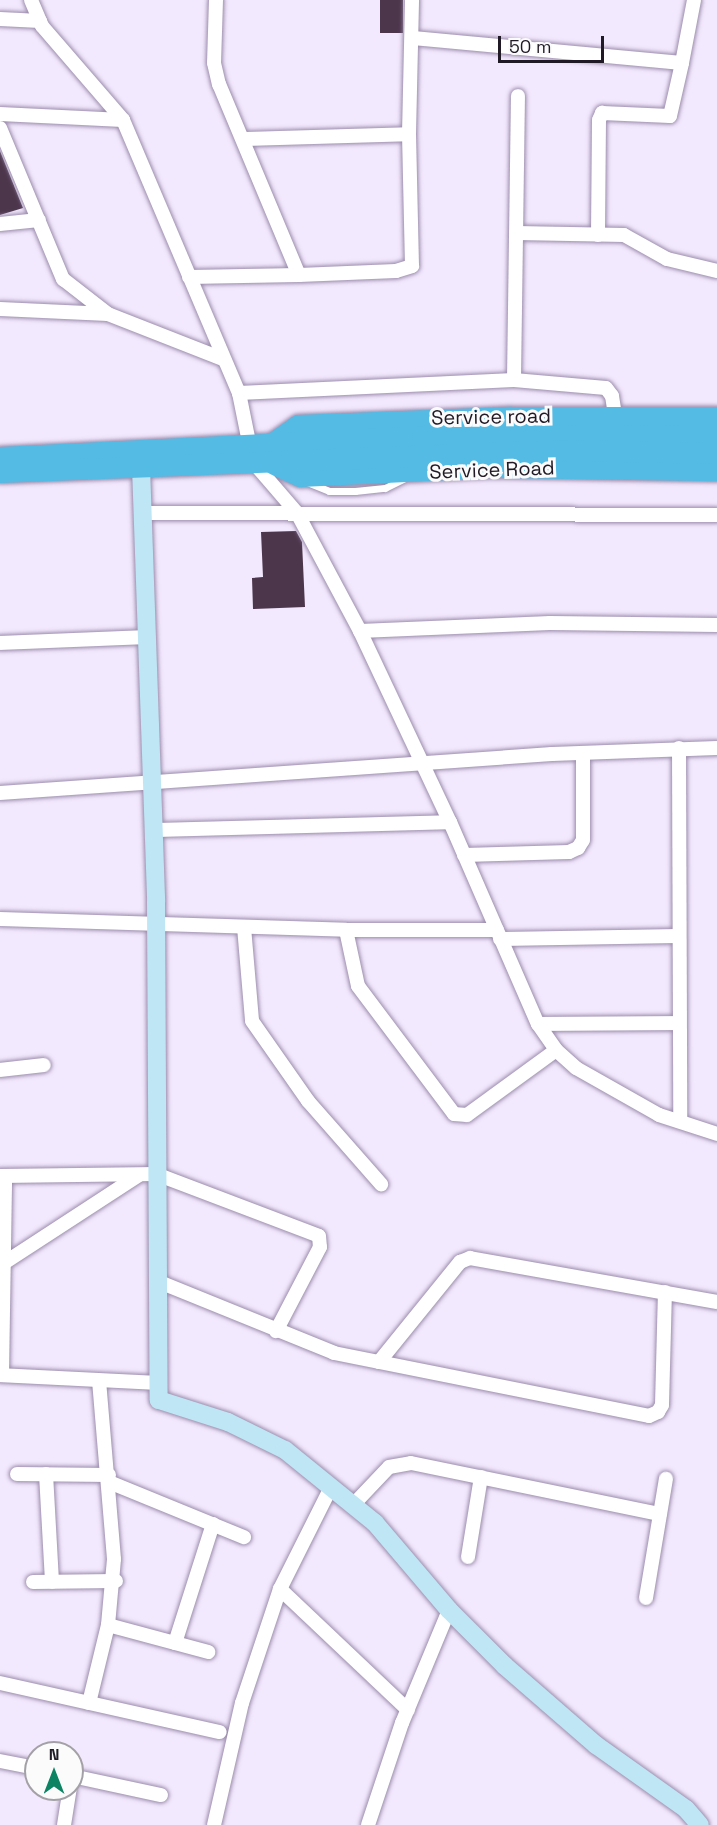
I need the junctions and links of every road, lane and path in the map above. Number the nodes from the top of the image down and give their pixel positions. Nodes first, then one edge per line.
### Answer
1 (32, 0) edge
2 (216, 0) edge
3 (412, 0) edge
4 (694, 0) edge
5 (0, 19) edge
6 (40, 21) junction
7 (413, 38) junction
8 (682, 63) junction
9 (518, 96) dead end
10 (0, 114) edge
11 (123, 120) junction
12 (0, 128) edge
13 (409, 134) junction
14 (244, 139) junction
15 (39, 220) junction
16 (0, 224) edge
17 (516, 233) junction
18 (598, 234) junction
19 (717, 271) edge
20 (299, 275) junction
21 (189, 277) junction
22 (0, 309) edge
23 (108, 314) junction
24 (223, 359) junction
25 (514, 380) junction
26 (239, 393) junction
27 (615, 415) junction
28 (717, 417) edge
29 (717, 435) edge
30 (261, 453) junction
31 (717, 453) edge
32 (0, 457) edge
33 (141, 468) junction
34 (717, 470) edge
35 (0, 472) edge
36 (143, 513) junction
37 (297, 513) junction
38 (717, 514) edge
39 (717, 626) edge
40 (360, 631) junction
41 (147, 637) junction
42 (0, 643) edge
43 (679, 748) junction
44 (717, 748) edge
45 (583, 753) junction
46 (423, 766) junction
47 (152, 783) junction
48 (0, 793) edge
49 (450, 822) junction
50 (154, 830) junction
51 (464, 855) junction
52 (0, 919) edge
53 (156, 925) junction
54 (244, 927) junction
55 (346, 930) junction
56 (498, 935) junction
57 (678, 936) junction
58 (538, 1023) junction
59 (679, 1023) junction
60 (556, 1050) junction
61 (44, 1065) dead end
62 (0, 1070) edge
63 (680, 1121) junction
64 (713, 1128) edge
65 (148, 1174) junction
66 (2, 1176) edge
67 (381, 1184) dead end
68 (3, 1263) junction
69 (157, 1281) junction
70 (665, 1292) junction
71 (717, 1302) edge
72 (276, 1331) junction
73 (379, 1362) junction
74 (1, 1375) edge
75 (99, 1381) junction
76 (157, 1383) junction
77 (17, 1474) dead end
78 (46, 1474) junction
79 (481, 1478) junction
80 (109, 1479) junction
81 (666, 1479) dead end
82 (331, 1487) junction
83 (353, 1505) junction
84 (660, 1514) junction
85 (213, 1524) junction
86 (244, 1537) dead end
87 (468, 1557) dead end
88 (114, 1581) junction
89 (33, 1582) dead end
90 (52, 1582) junction
91 (280, 1589) junction
92 (646, 1598) dead end
93 (449, 1610) junction
94 (108, 1624) junction
95 (175, 1643) junction
96 (208, 1652) dead end
97 (0, 1683) edge
98 (89, 1703) junction
99 (408, 1710) junction
100 (220, 1732) dead end
101 (0, 1761) edge
102 (24, 1766) edge
103 (84, 1779) edge
104 (160, 1795) dead end
105 (68, 1801) edge
106 (64, 1825) edge
107 (214, 1825) edge
108 (368, 1825) edge
109 (700, 1825) edge

1 - 6 street
2 - 14 street
3 - 7 street
4 - 8 street
5 - 6 street
6 - 11 street
7 - 8 street
7 - 13 street
8 - 18 street
9 - 17 street
10 - 11 street
11 - 21 street
12 - 15 street
13 - 14 street
13 - 20 street
14 - 20 street
15 - 16 street
15 - 23 street
17 - 18 street
17 - 25 street
18 - 19 street
20 - 21 street
21 - 24 street
22 - 23 street
23 - 24 street
24 - 26 street
25 - 26 street
25 - 27 street
26 - 30 street
27 - 28 highway, Service road
27 - 30 highway, Service road
29 - 30 highway
30 - 31 highway
30 - 32 highway
30 - 33 highway
30 - 34 highway, Service Road
30 - 37 street
33 - 35 highway
33 - 36 main road
36 - 37 street
36 - 41 main road
37 - 38 street
37 - 40 street
39 - 40 street
40 - 46 street
41 - 42 street
41 - 47 main road
43 - 44 street
43 - 45 street
43 - 57 street
45 - 46 street
45 - 51 street
46 - 47 street
46 - 49 street
47 - 48 street
47 - 50 main road
49 - 50 street
49 - 51 street
50 - 53 main road
51 - 56 street
52 - 53 street
53 - 54 street
53 - 65 main road
54 - 55 street
54 - 67 street
55 - 56 street
55 - 60 street
56 - 57 street
56 - 58 street
57 - 59 street
58 - 59 street
58 - 60 street
59 - 63 street
60 - 63 street
61 - 62 street
63 - 64 street
65 - 66 street
65 - 68 street
65 - 69 main road
65 - 72 street
66 - 68 street
68 - 74 street
69 - 72 street
69 - 76 main road
70 - 71 street
70 - 73 street
70 - 73 street
72 - 73 street
74 - 75 street
75 - 76 street
75 - 80 street
76 - 82 main road
77 - 78 street
78 - 80 street
78 - 90 street
79 - 83 street
79 - 84 street
79 - 87 street
80 - 85 street
80 - 88 street
81 - 84 street
82 - 83 main road
82 - 91 street
83 - 93 main road
84 - 92 street
85 - 86 street
85 - 95 street
88 - 90 street
88 - 94 street
89 - 90 street
91 - 99 street
91 - 107 street
93 - 99 street
93 - 109 main road
94 - 95 street
94 - 98 street
95 - 96 street
97 - 98 street
98 - 100 street
99 - 108 street
101 - 102 street
103 - 104 street
105 - 106 street

